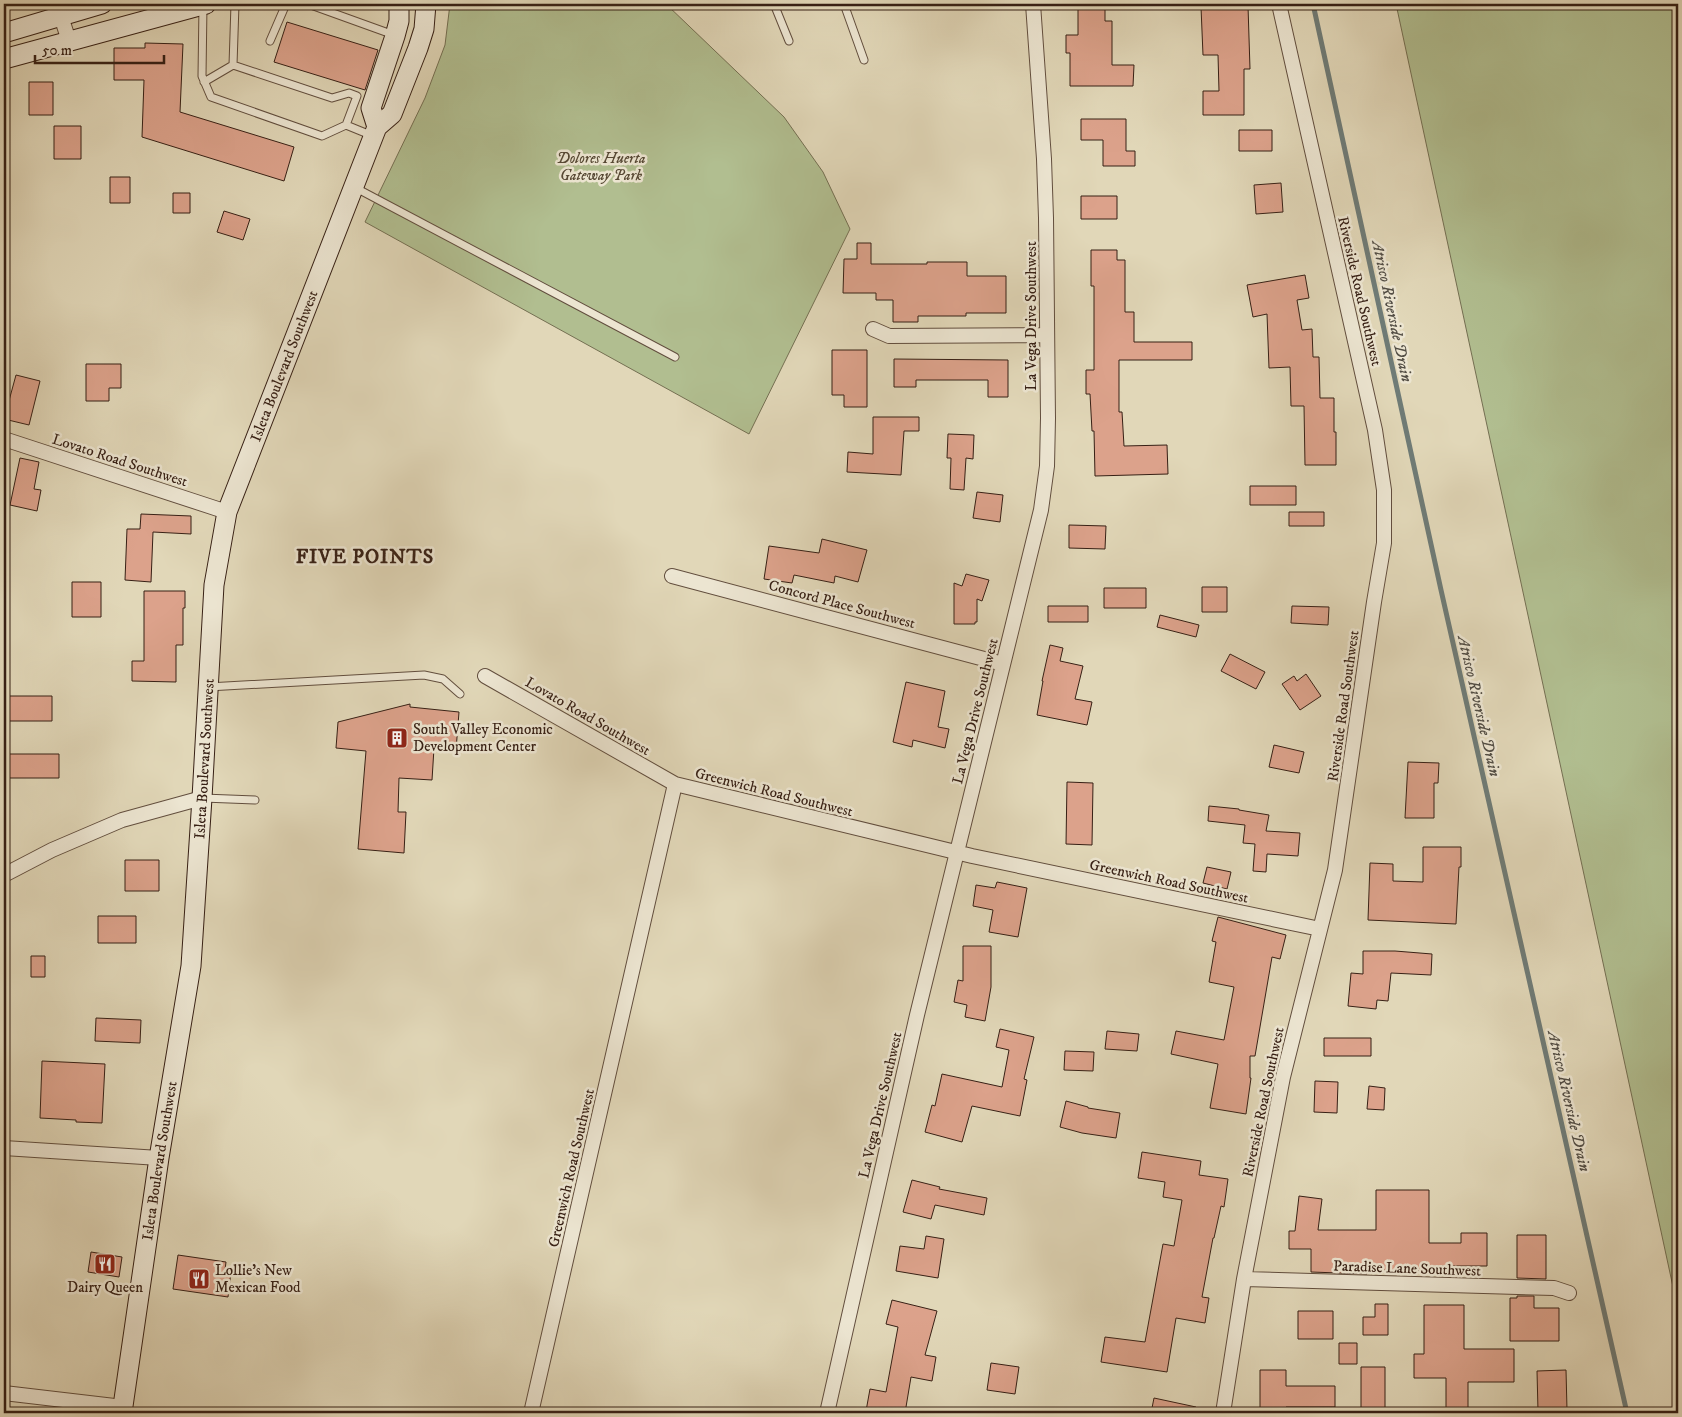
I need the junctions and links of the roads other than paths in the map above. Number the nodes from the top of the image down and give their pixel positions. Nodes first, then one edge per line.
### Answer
1 (102, 4) edge
2 (205, 4) edge
3 (235, 4) edge
4 (286, 4) edge
5 (308, 4) edge
6 (399, 4) edge
7 (426, 4) edge
8 (774, 4) edge
9 (844, 4) edge
10 (1033, 4) edge
11 (1278, 4) edge
12 (60, 10) edge
13 (4, 33) edge
14 (395, 36) junction
15 (69, 41) junction
16 (270, 41) dead end
17 (788, 41) dead end
18 (4, 59) edge
19 (864, 60) dead end
20 (233, 64) junction
21 (204, 82) junction
22 (346, 125) junction
23 (375, 131) junction
24 (354, 187) junction
25 (873, 329) dead end
26 (1046, 335) junction
27 (675, 357) dead end
28 (4, 439) edge
29 (227, 512) junction
30 (672, 576) dead end
31 (1003, 664) junction
32 (485, 676) dead end
33 (208, 687) junction
34 (460, 694) dead end
35 (675, 784) junction
36 (202, 798) junction
37 (255, 800) dead end
38 (957, 853) junction
39 (4, 875) edge
40 (1320, 929) junction
41 (4, 1148) edge
42 (159, 1158) junction
43 (1244, 1279) junction
44 (1569, 1293) dead end
45 (4, 1393) edge
46 (123, 1410) edge
47 (531, 1413) edge
48 (827, 1413) edge
49 (1223, 1413) edge

1 - 12 main road
2 - 15 main road
2 - 21 lane
3 - 20 lane
4 - 16 lane
5 - 14 lane
6 - 14 main road
7 - 23 main road, Isleta Boulevard Southwest
8 - 17 lane
9 - 19 lane
10 - 26 street, La Vega Drive Southwest
11 - 40 street, Riverside Road Southwest
12 - 13 main road
12 - 15 street
14 - 23 main road
15 - 18 main road
20 - 21 lane
20 - 22 lane
21 - 22 lane
22 - 23 lane
23 - 24 main road, Isleta Boulevard Southwest
24 - 27 lane
24 - 29 main road, Isleta Boulevard Southwest
25 - 26 street
26 - 31 street, La Vega Drive Southwest
28 - 29 street, Lovato Road Southwest
29 - 33 main road, Isleta Boulevard Southwest
30 - 31 street, Concord Place Southwest
31 - 38 street, La Vega Drive Southwest
32 - 35 street, Lovato Road Southwest
33 - 34 lane
33 - 36 main road, Isleta Boulevard Southwest
35 - 38 street, Greenwich Road Southwest
35 - 47 street, Greenwich Road Southwest
36 - 37 lane
36 - 39 street
36 - 42 main road, Isleta Boulevard Southwest
38 - 40 street, Greenwich Road Southwest
38 - 48 street, La Vega Drive Southwest
40 - 43 street, Riverside Road Southwest
41 - 42 street
42 - 46 main road, Isleta Boulevard Southwest
43 - 44 street, Paradise Lane Southwest
43 - 49 street, Riverside Road Southwest
45 - 46 street

